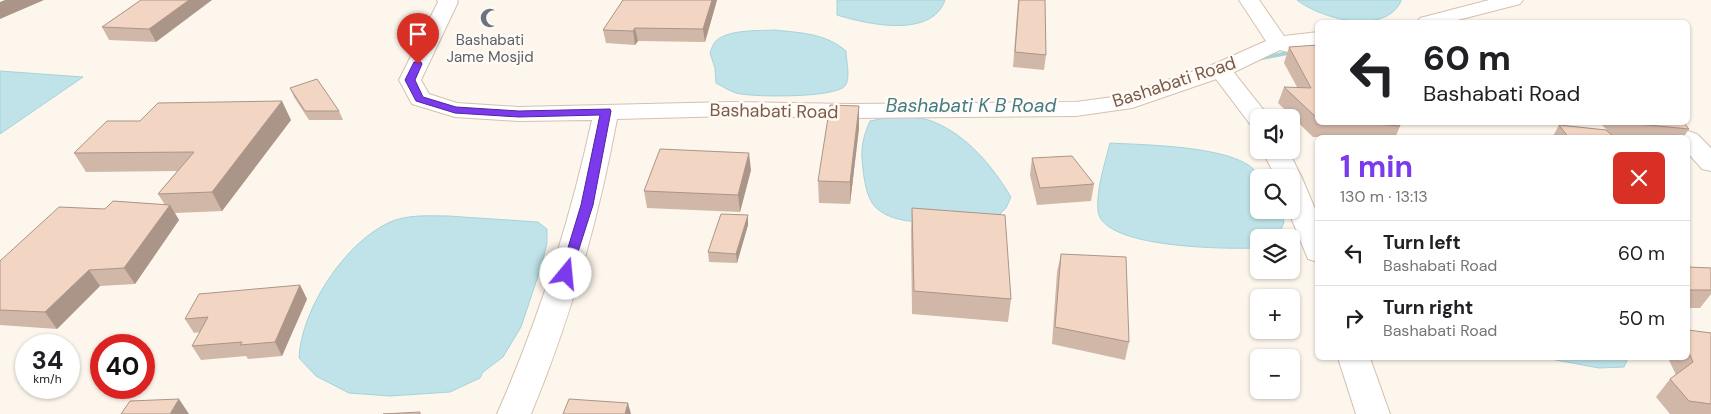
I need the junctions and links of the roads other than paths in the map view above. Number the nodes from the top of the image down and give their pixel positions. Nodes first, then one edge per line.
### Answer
1 (447, 0) edge
2 (1249, 0) edge
3 (1513, 0) edge
4 (1435, 20) edge
5 (1315, 38) edge
6 (1278, 43) junction
7 (1315, 50) edge
8 (1220, 70) junction
9 (1252, 109) edge
10 (606, 111) junction
11 (1674, 125) edge
12 (1684, 135) edge
13 (1690, 141) edge
14 (1711, 163) edge
15 (1300, 207) edge
16 (1315, 244) edge
17 (1355, 360) edge
18 (514, 414) edge
19 (1373, 414) edge

1 - 10 street, Bashabati Road
2 - 6 street
3 - 4 street
5 - 6 street, Bashabati Road
6 - 7 street
6 - 8 street, Bashabati Road
8 - 9 street
8 - 10 street, Bashabati Road
10 - 18 street
11 - 12 street
13 - 14 street
15 - 16 street
17 - 19 street

